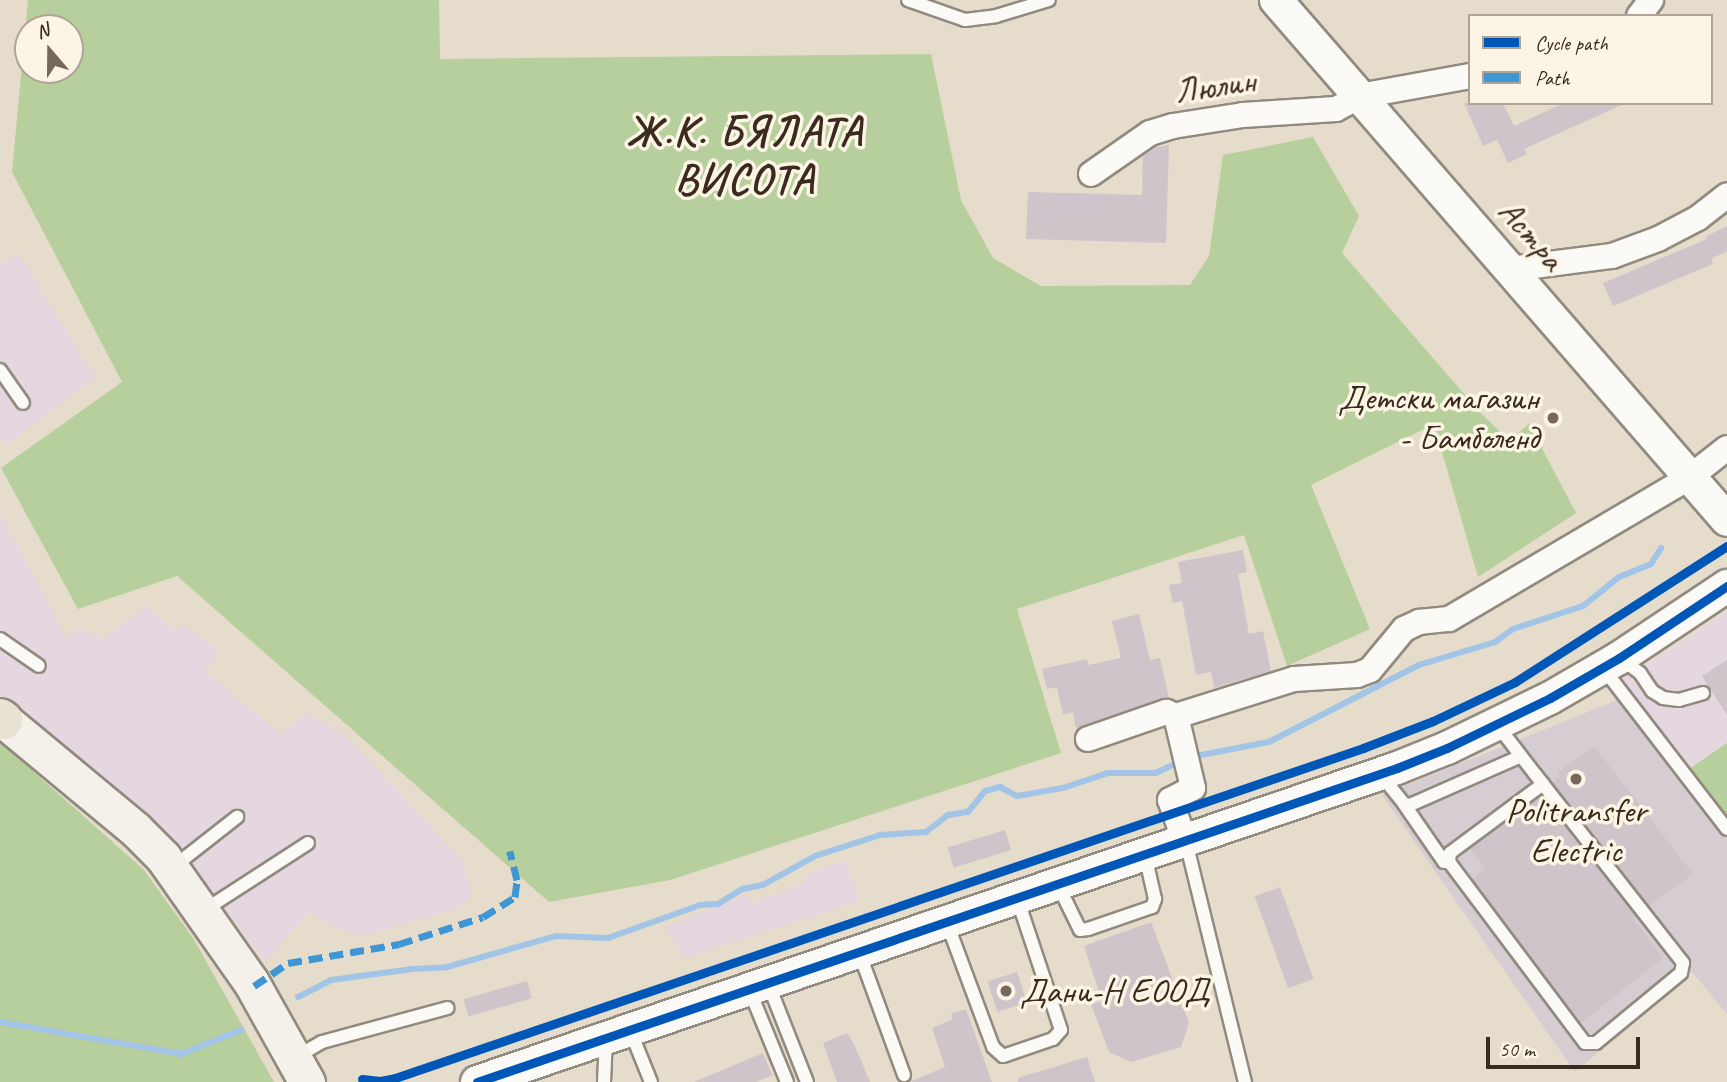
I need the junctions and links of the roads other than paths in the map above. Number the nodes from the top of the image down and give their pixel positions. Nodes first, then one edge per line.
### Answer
1 (908, 0) edge
2 (1049, 0) edge
3 (1276, 0) edge
4 (1468, 76) edge
5 (1360, 96) junction
6 (1091, 174) dead end
7 (1727, 195) edge
8 (1510, 269) junction
9 (0, 370) edge
10 (23, 403) dead end
11 (1727, 448) edge
12 (1690, 477) junction
13 (1727, 520) edge
14 (1727, 586) edge
15 (0, 639) edge
16 (1611, 663) junction
17 (39, 666) dead end
18 (1703, 693) dead end
19 (1, 718) edge
20 (1179, 725) junction
21 (1497, 725) junction
22 (1088, 739) dead end
23 (1521, 756) junction
24 (1380, 774) junction
25 (1543, 784) junction
26 (1404, 804) junction
27 (237, 817) dead end
28 (1727, 829) edge
29 (1185, 841) junction
30 (307, 844) dead end
31 (1145, 855) junction
32 (1449, 862) junction
33 (171, 868) junction
34 (1058, 884) junction
35 (1017, 898) junction
36 (203, 911) junction
37 (947, 922) junction
38 (859, 952) junction
39 (759, 986) junction
40 (447, 1009) dead end
41 (617, 1034) junction
42 (302, 1070) edge
43 (904, 1074) dead end
44 (494, 1080) edge
45 (604, 1082) edge
46 (651, 1082) edge
47 (787, 1082) edge
48 (807, 1082) edge
49 (1245, 1082) edge

1 - 2 lane
3 - 5 street, Астра
4 - 5 street, Люлин
5 - 6 street, Люлин
5 - 8 street, Астра
7 - 8 street
8 - 12 street, Астра
9 - 10 lane
11 - 12 street
12 - 13 street, Астра
12 - 20 street
14 - 16 street
15 - 17 lane
16 - 18 lane
16 - 21 street
16 - 28 lane
19 - 33 main road
20 - 22 street
20 - 29 street
21 - 23 lane
21 - 24 street
23 - 25 lane
23 - 26 lane
24 - 26 lane
24 - 29 street
25 - 32 lane
25 - 32 lane
26 - 32 lane
27 - 33 lane
29 - 31 street
29 - 49 lane
30 - 36 lane
31 - 34 street
31 - 34 lane
33 - 36 main road
34 - 35 street
35 - 37 street
35 - 37 lane
36 - 42 main road
37 - 38 street
38 - 39 street
38 - 43 lane
39 - 41 street
39 - 47 lane
39 - 48 lane
40 - 42 lane
41 - 44 street
41 - 45 lane
41 - 46 lane

